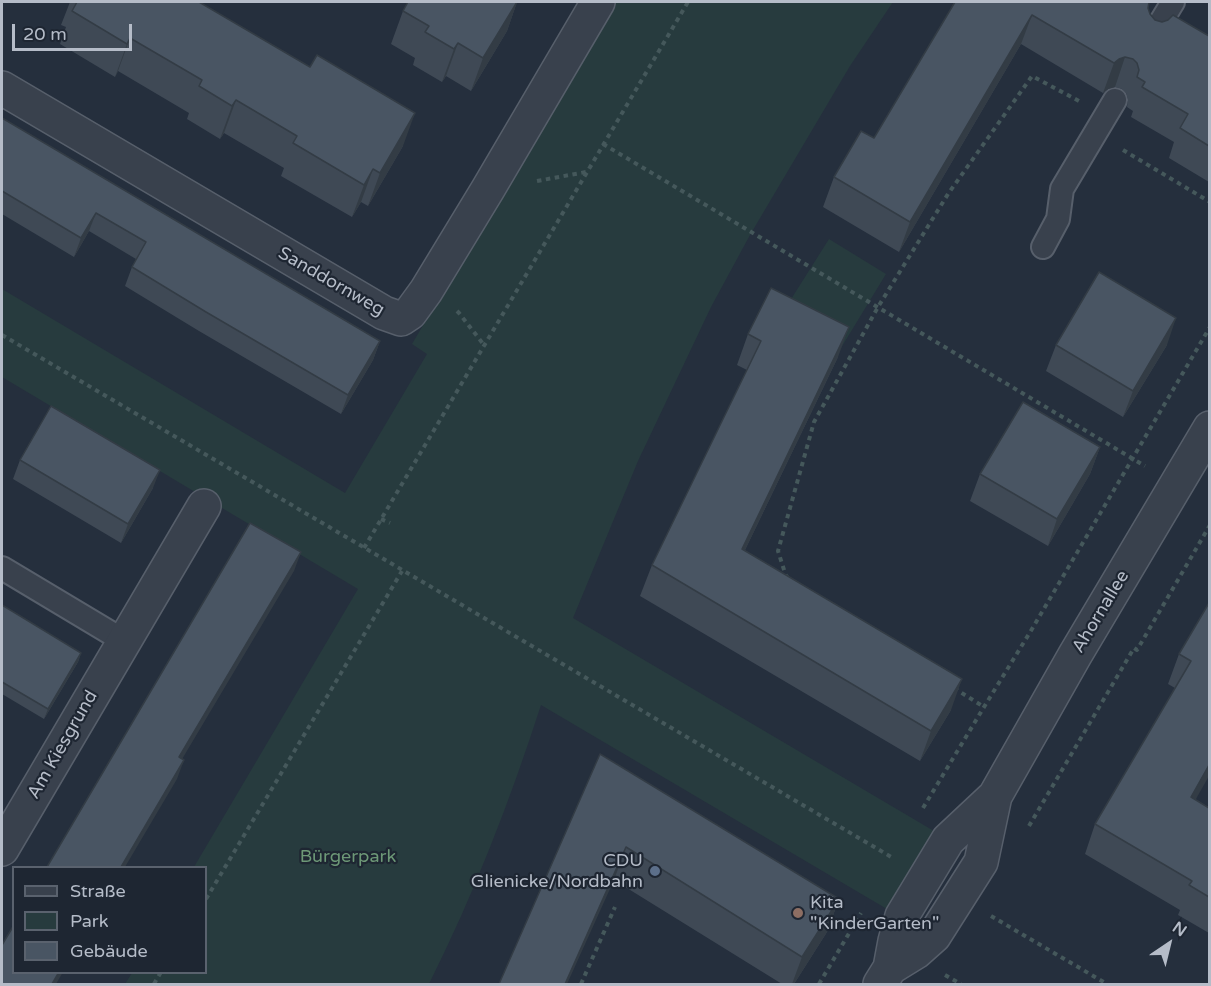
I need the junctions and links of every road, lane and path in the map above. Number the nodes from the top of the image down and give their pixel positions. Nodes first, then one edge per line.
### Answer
1 (598, 2) edge
2 (687, 2) edge
3 (1173, 2) edge
4 (1151, 38) edge
5 (2, 88) edge
6 (1105, 116) junction
7 (603, 144) junction
8 (1209, 202) edge
9 (1043, 247) dead end
10 (878, 307) junction
11 (1209, 327) edge
12 (2, 335) edge
13 (1209, 428) edge
14 (1132, 458) junction
15 (1177, 486) junction
16 (204, 506) dead end
17 (381, 519) junction
18 (390, 523) dead end
19 (1209, 525) edge
20 (364, 548) junction
21 (2, 568) edge
22 (402, 571) junction
23 (794, 584) edge
24 (124, 641) junction
25 (945, 683) edge
26 (984, 706) junction
27 (918, 818) dead end
28 (1026, 831) dead end
29 (2, 849) edge
30 (888, 868) dead end
31 (207, 897) edge
32 (615, 907) edge
33 (865, 907) dead end
34 (989, 915) dead end
35 (885, 976) edge
36 (939, 979) dead end
37 (581, 984) edge
38 (819, 984) edge
39 (961, 984) edge
40 (1107, 984) edge

1 - 5 street, Sanddornweg
2 - 7 path
3 - 4 lane
6 - 8 path
6 - 9 lane
6 - 10 path
7 - 10 path
7 - 17 path
10 - 14 path
10 - 23 path
11 - 14 path
12 - 20 path
13 - 15 street, Ahornallee
14 - 15 path
14 - 26 path
15 - 35 street, Ahornallee
16 - 24 street, Am Kiesgrund
17 - 18 path
17 - 20 path
19 - 28 path
20 - 22 path
21 - 24 lane
22 - 30 path
22 - 31 path
24 - 29 street, Am Kiesgrund
25 - 26 path
26 - 27 path
32 - 37 path
33 - 38 path
34 - 40 path
36 - 39 path

